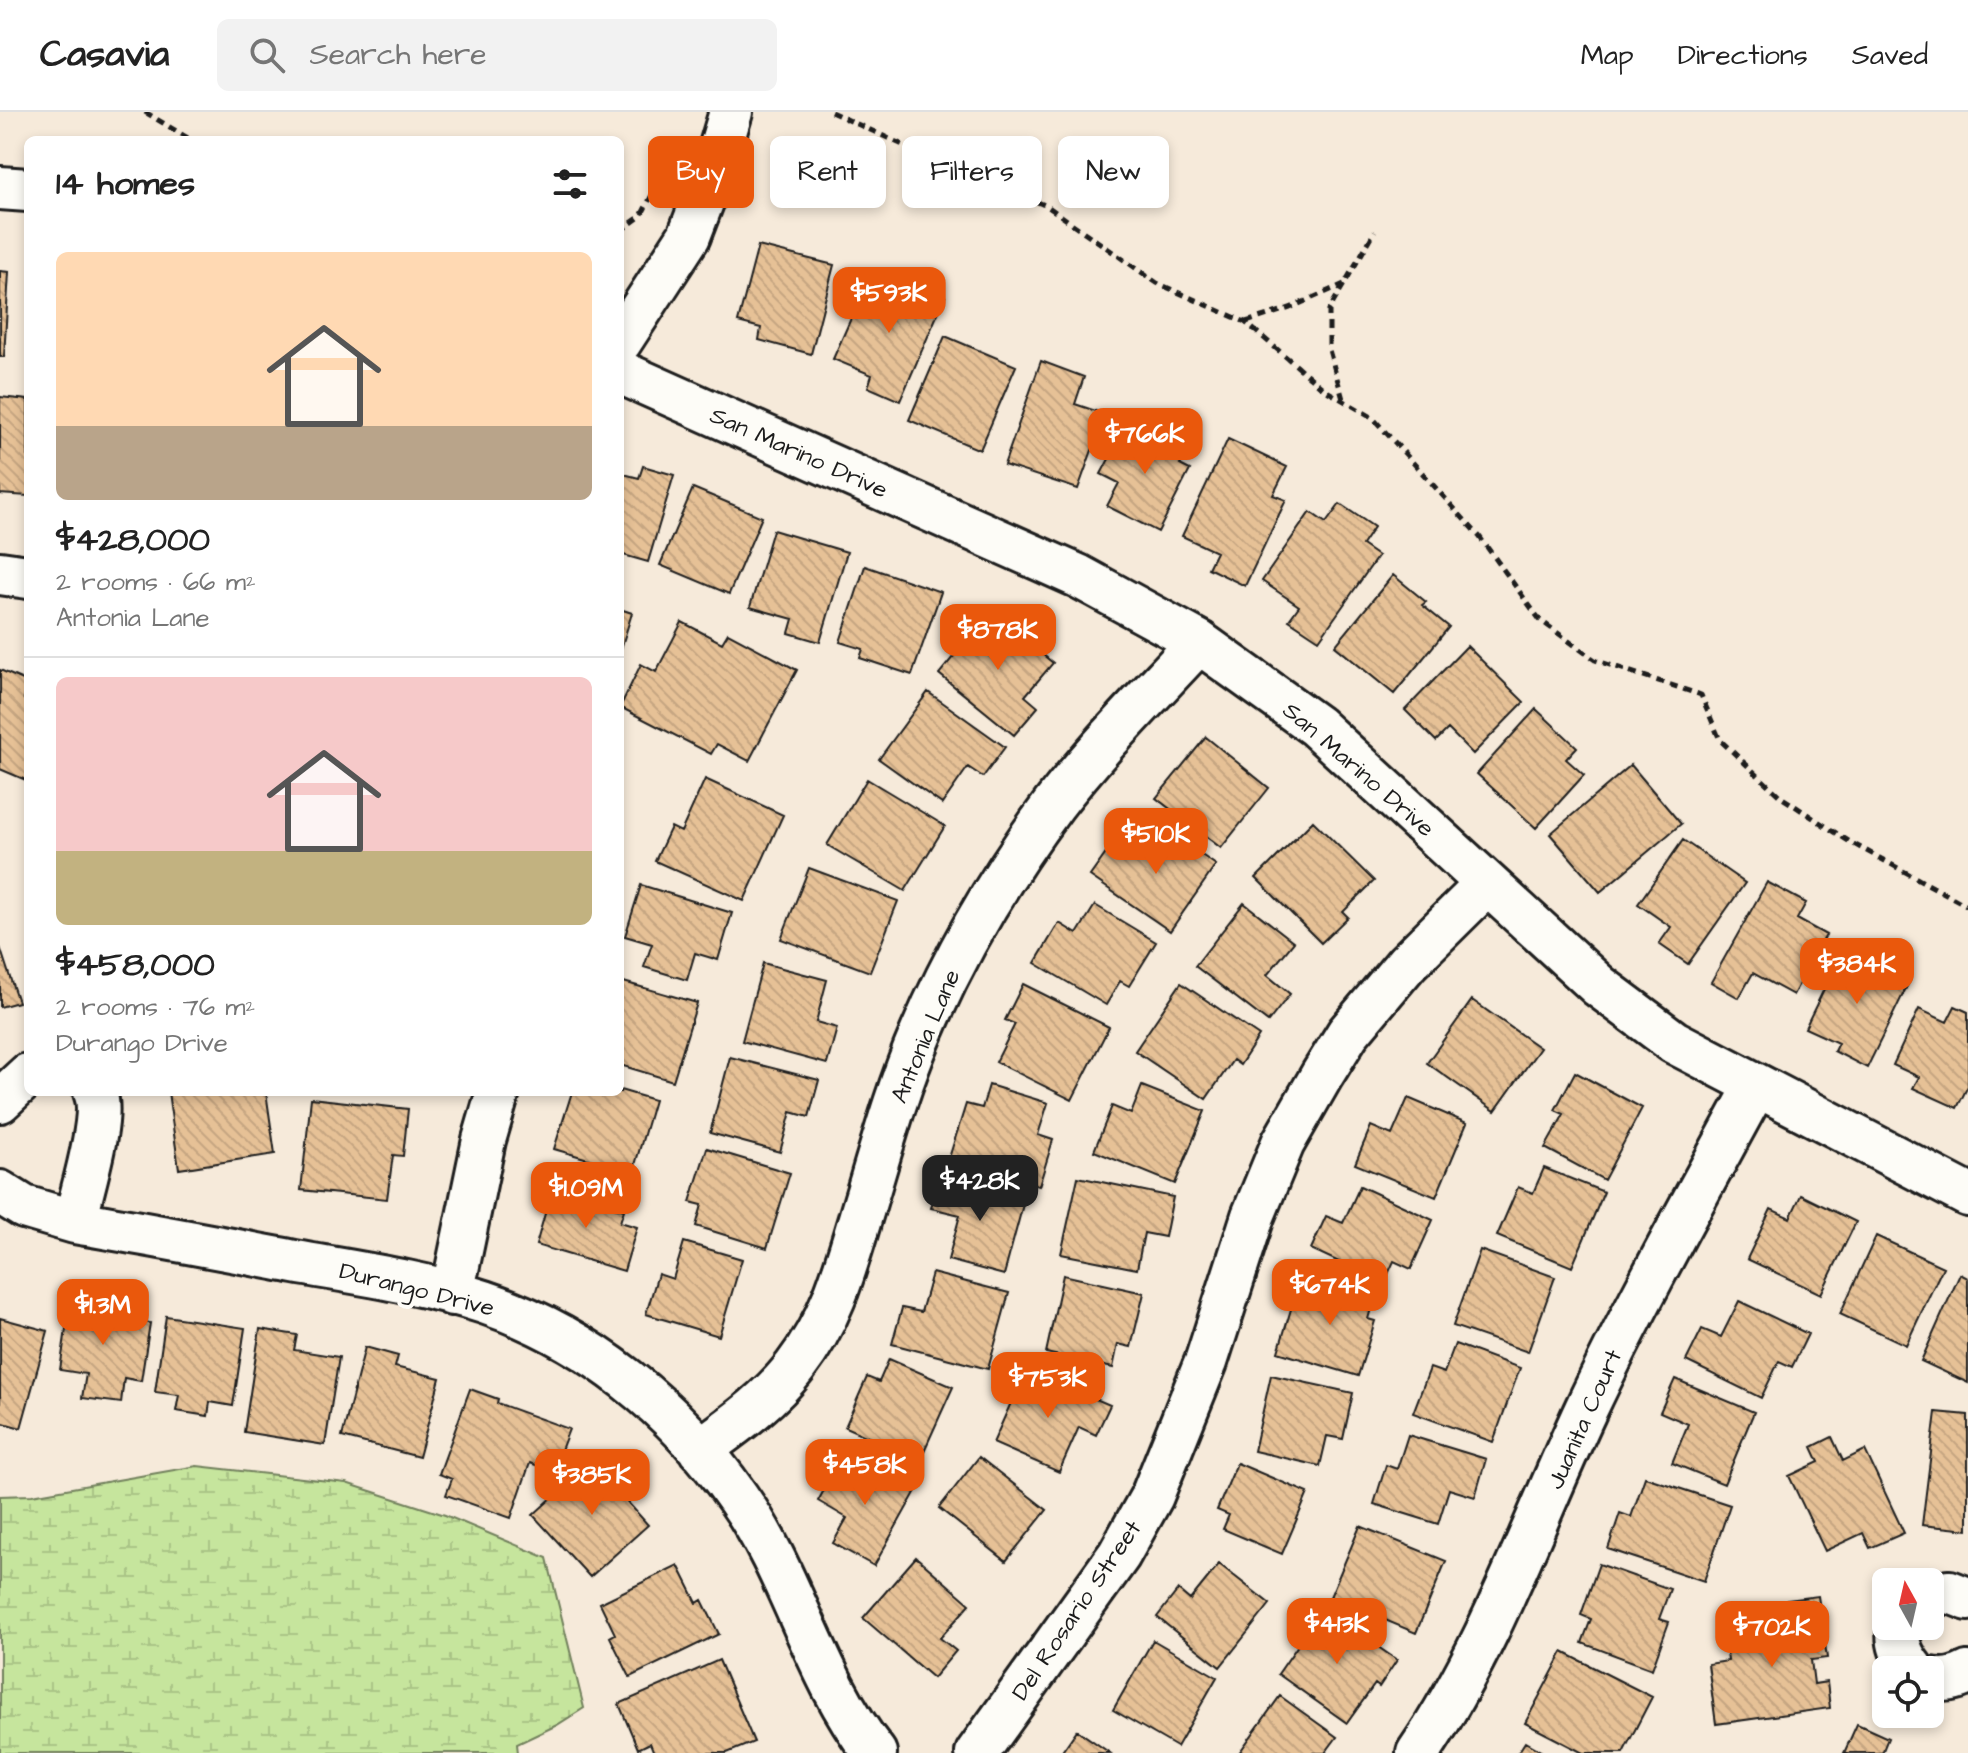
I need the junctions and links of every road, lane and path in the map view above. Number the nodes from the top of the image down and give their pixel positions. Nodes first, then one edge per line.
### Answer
1 (145, 112) edge
2 (731, 112) edge
3 (831, 112) edge
4 (685, 131) dead end
5 (184, 136) edge
6 (0, 188) edge
7 (24, 190) edge
8 (624, 228) edge
9 (1375, 231) dead end
10 (1345, 283) junction
11 (1245, 322) junction
12 (624, 336) edge
13 (624, 374) edge
14 (1343, 400) junction
15 (0, 573) edge
16 (24, 576) edge
17 (1199, 642) junction
18 (1487, 884) junction
19 (1968, 906) edge
20 (24, 1079) edge
21 (1756, 1086) junction
22 (97, 1096) edge
23 (497, 1096) edge
24 (0, 1101) edge
25 (0, 1192) edge
26 (1968, 1195) edge
27 (75, 1222) junction
28 (452, 1294) junction
29 (700, 1450) junction
30 (1944, 1593) edge
31 (1968, 1599) edge
32 (1968, 1673) edge
33 (1944, 1681) edge
34 (875, 1753) edge
35 (977, 1753) edge
36 (1418, 1753) edge

1 - 5 path
2 - 12 street
3 - 11 path
4 - 8 path
6 - 7 street
9 - 10 path
10 - 11 path
10 - 14 path
11 - 14 path
13 - 17 street, San Marino Drive
14 - 19 path
15 - 16 street
17 - 18 street, San Marino Drive
17 - 29 street, Antonia Lane
18 - 21 street, San Marino Drive
18 - 35 street, Del Rosario Street
20 - 24 street
21 - 26 street, San Marino Drive
21 - 36 street, Juanita Court
22 - 27 street
23 - 28 street
25 - 27 street, Durango Drive
27 - 28 street, Durango Drive
28 - 29 street, Durango Drive
29 - 34 street, Durango Drive
30 - 31 street
32 - 33 street

